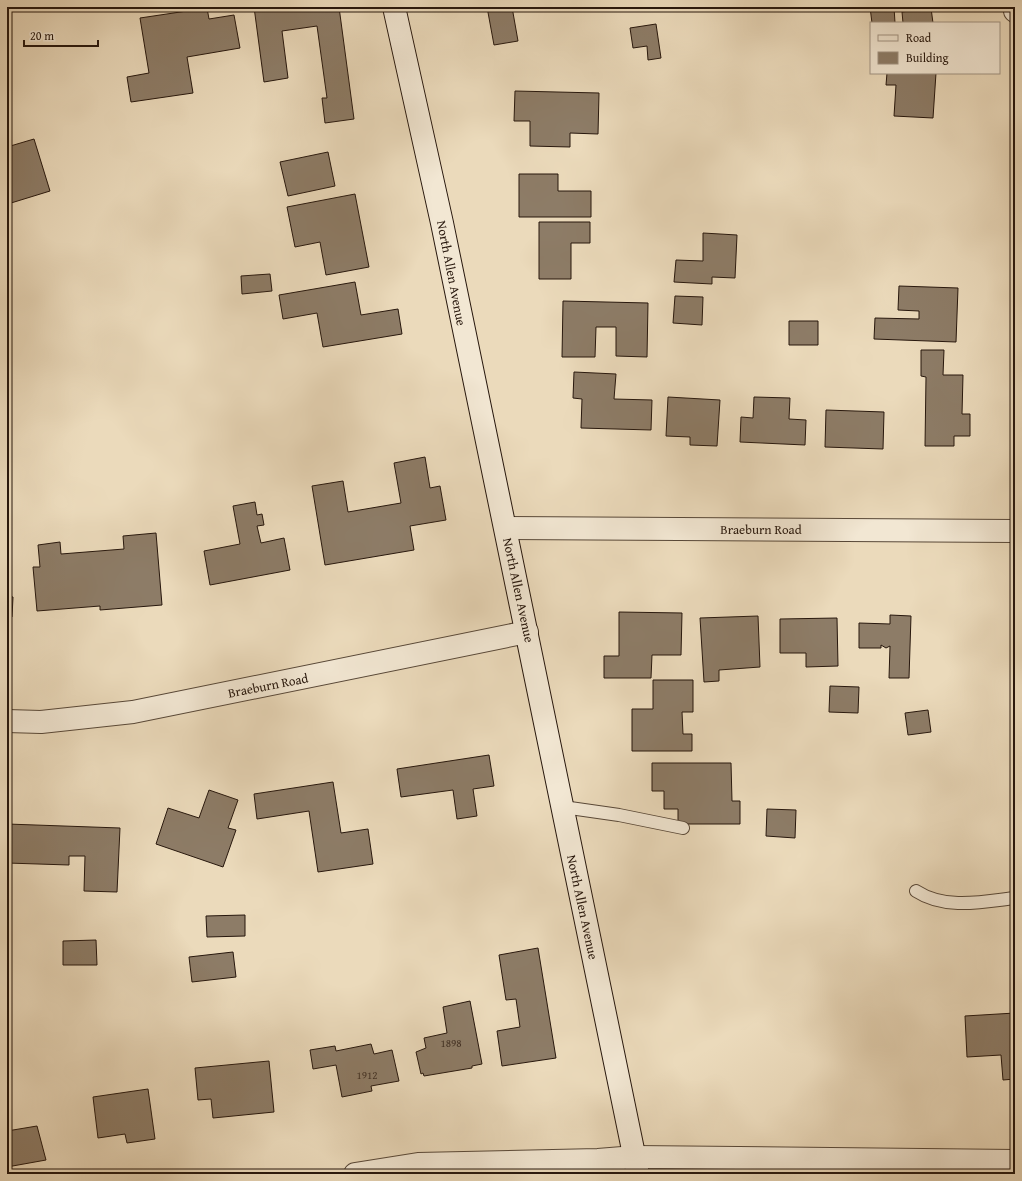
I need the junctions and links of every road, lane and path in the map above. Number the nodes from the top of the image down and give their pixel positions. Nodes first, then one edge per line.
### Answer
1 (394, 7) edge
2 (1015, 7) edge
3 (1015, 11) edge
4 (506, 528) junction
5 (1015, 531) edge
6 (527, 632) junction
7 (7, 721) edge
8 (563, 807) junction
9 (684, 828) dead end
10 (916, 891) dead end
11 (1015, 898) edge
12 (1015, 1161) edge
13 (637, 1166) edge
14 (355, 1174) edge

1 - 4 street, North Allen Avenue
2 - 3 street
4 - 5 street, Braeburn Road
4 - 6 street, North Allen Avenue
6 - 7 street, Braeburn Road
6 - 8 street, North Allen Avenue
8 - 9 lane
8 - 13 street, North Allen Avenue
10 - 11 lane
12 - 13 street
13 - 14 street

